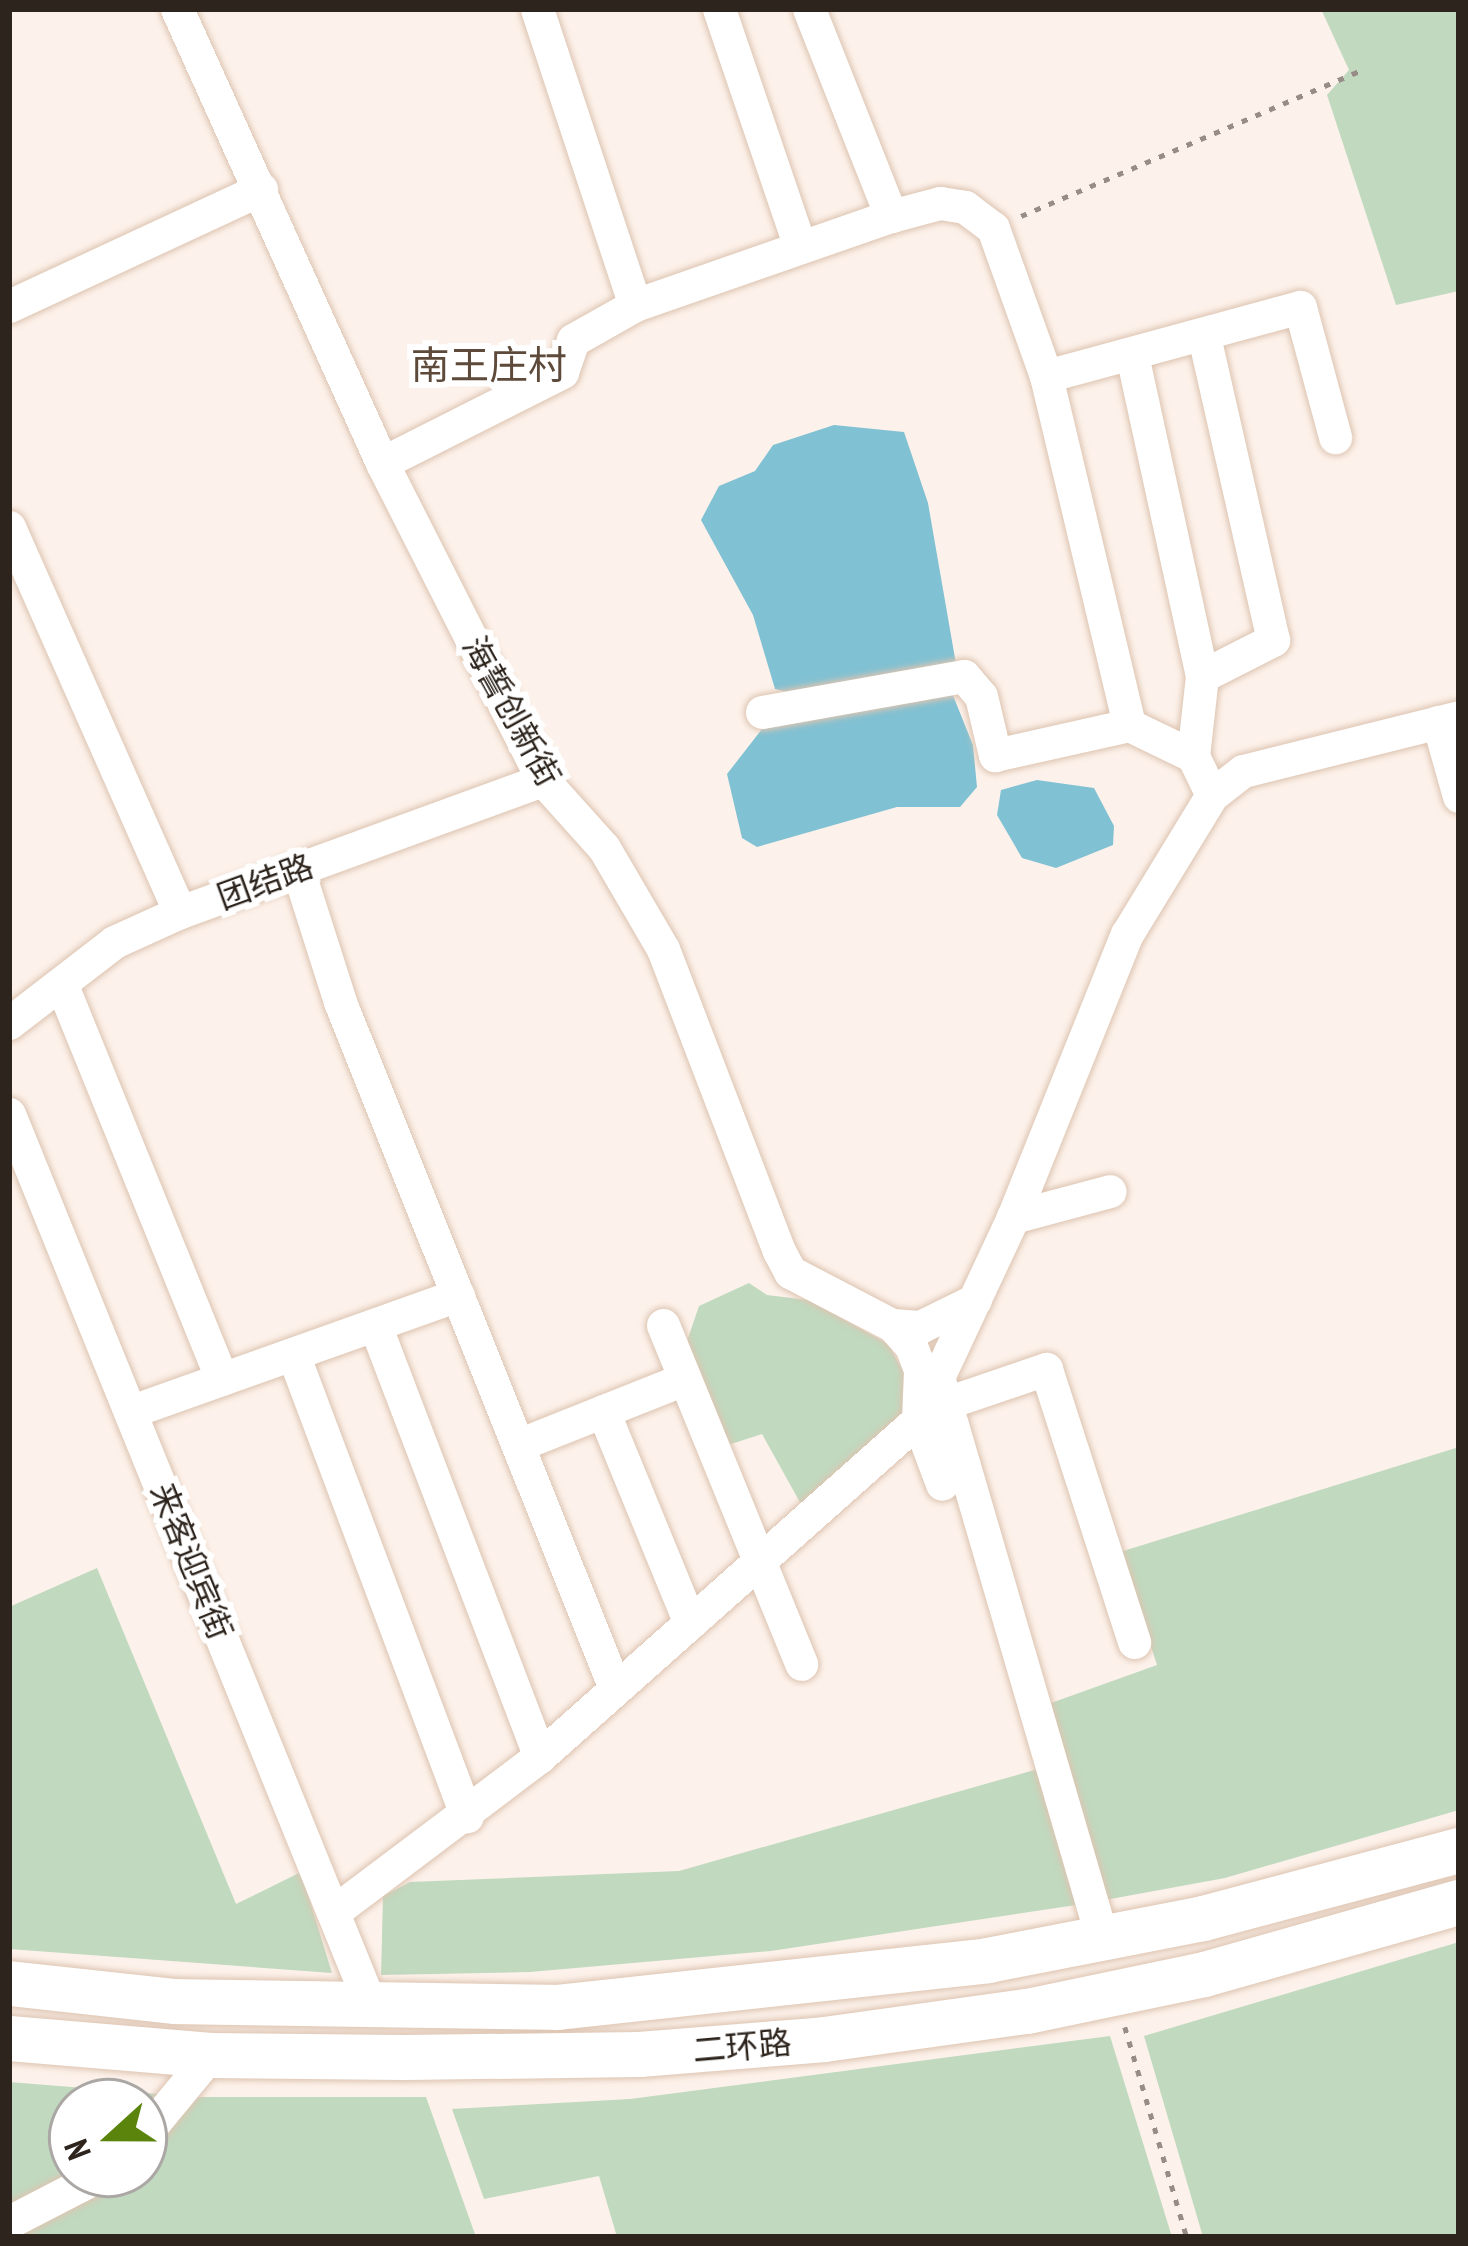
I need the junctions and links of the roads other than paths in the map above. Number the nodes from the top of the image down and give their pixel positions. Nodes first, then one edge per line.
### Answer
1 (177, 9) edge
2 (537, 9) edge
3 (719, 9) edge
4 (809, 9) edge
5 (261, 189) junction
6 (891, 216) junction
7 (800, 247) junction
8 (635, 304) junction
9 (9, 306) edge
10 (1204, 336) junction
11 (1132, 355) junction
12 (1046, 376) junction
13 (1335, 437) dead end
14 (382, 463) junction
15 (9, 526) edge
16 (1202, 676) junction
17 (762, 712) dead end
18 (1449, 720) edge
19 (1129, 725) junction
20 (1193, 756) junction
21 (543, 780) junction
22 (1212, 795) junction
23 (1459, 796) edge
24 (298, 870) junction
25 (180, 911) junction
26 (63, 988) junction
27 (9, 1023) edge
28 (9, 1114) edge
29 (1109, 1191) dead end
30 (1012, 1217) junction
31 (458, 1295) junction
32 (975, 1300) junction
33 (375, 1324) junction
34 (663, 1325) dead end
35 (892, 1325) junction
36 (293, 1354) junction
37 (222, 1379) junction
38 (684, 1379) junction
39 (934, 1400) junction
40 (132, 1411) junction
41 (603, 1412) junction
42 (518, 1445) junction
43 (942, 1484) dead end
44 (760, 1562) junction
45 (690, 1622) junction
46 (1134, 1642) dead end
47 (801, 1664) dead end
48 (615, 1688) junction
49 (540, 1756) junction
50 (467, 1816) junction
51 (1459, 1850) edge
52 (1459, 1902) edge
53 (337, 1910) junction
54 (1102, 1938) junction
55 (9, 1983) edge
56 (372, 2009) junction
57 (9, 2038) edge
58 (210, 2055) junction
59 (168, 2105) edge
60 (56, 2198) edge
61 (9, 2222) edge

1 - 5 street, 海誓创新街
2 - 8 street
3 - 7 street
4 - 6 street
5 - 9 street
5 - 14 street, 海誓创新街
6 - 7 street
6 - 12 street
7 - 8 street
8 - 14 street
10 - 11 street
10 - 13 street
10 - 16 street
11 - 12 street
11 - 16 street
12 - 19 street
14 - 21 street, 海誓创新街
15 - 25 street
16 - 20 street
17 - 19 street
18 - 22 street
18 - 23 street
19 - 20 street
20 - 22 street
21 - 24 street, 团结路
21 - 35 street, 海誓创新街
22 - 30 street
24 - 25 street, 团结路
24 - 31 street
25 - 26 street, 团结路
26 - 27 street, 团结路
26 - 37 street
28 - 40 street, 来客迎宾街
29 - 30 street
30 - 32 street
31 - 33 street
31 - 42 street
32 - 35 street
32 - 39 street
33 - 36 street
33 - 49 street
34 - 38 street
35 - 39 street
36 - 37 street
36 - 50 street
37 - 40 street
38 - 41 street
38 - 44 street
39 - 43 street
39 - 44 street
39 - 46 street
39 - 54 street
40 - 53 street, 来客迎宾街
41 - 42 street
41 - 45 street
42 - 48 street
44 - 45 street
44 - 47 street
45 - 48 street
48 - 49 street
49 - 50 street
50 - 53 street
51 - 54 main road, 二环路
52 - 58 main road, 二环路
53 - 56 street, 来客迎宾街
54 - 56 main road, 二环路
55 - 56 main road, 二环路
57 - 58 main road, 二环路
58 - 59 street
60 - 61 street

